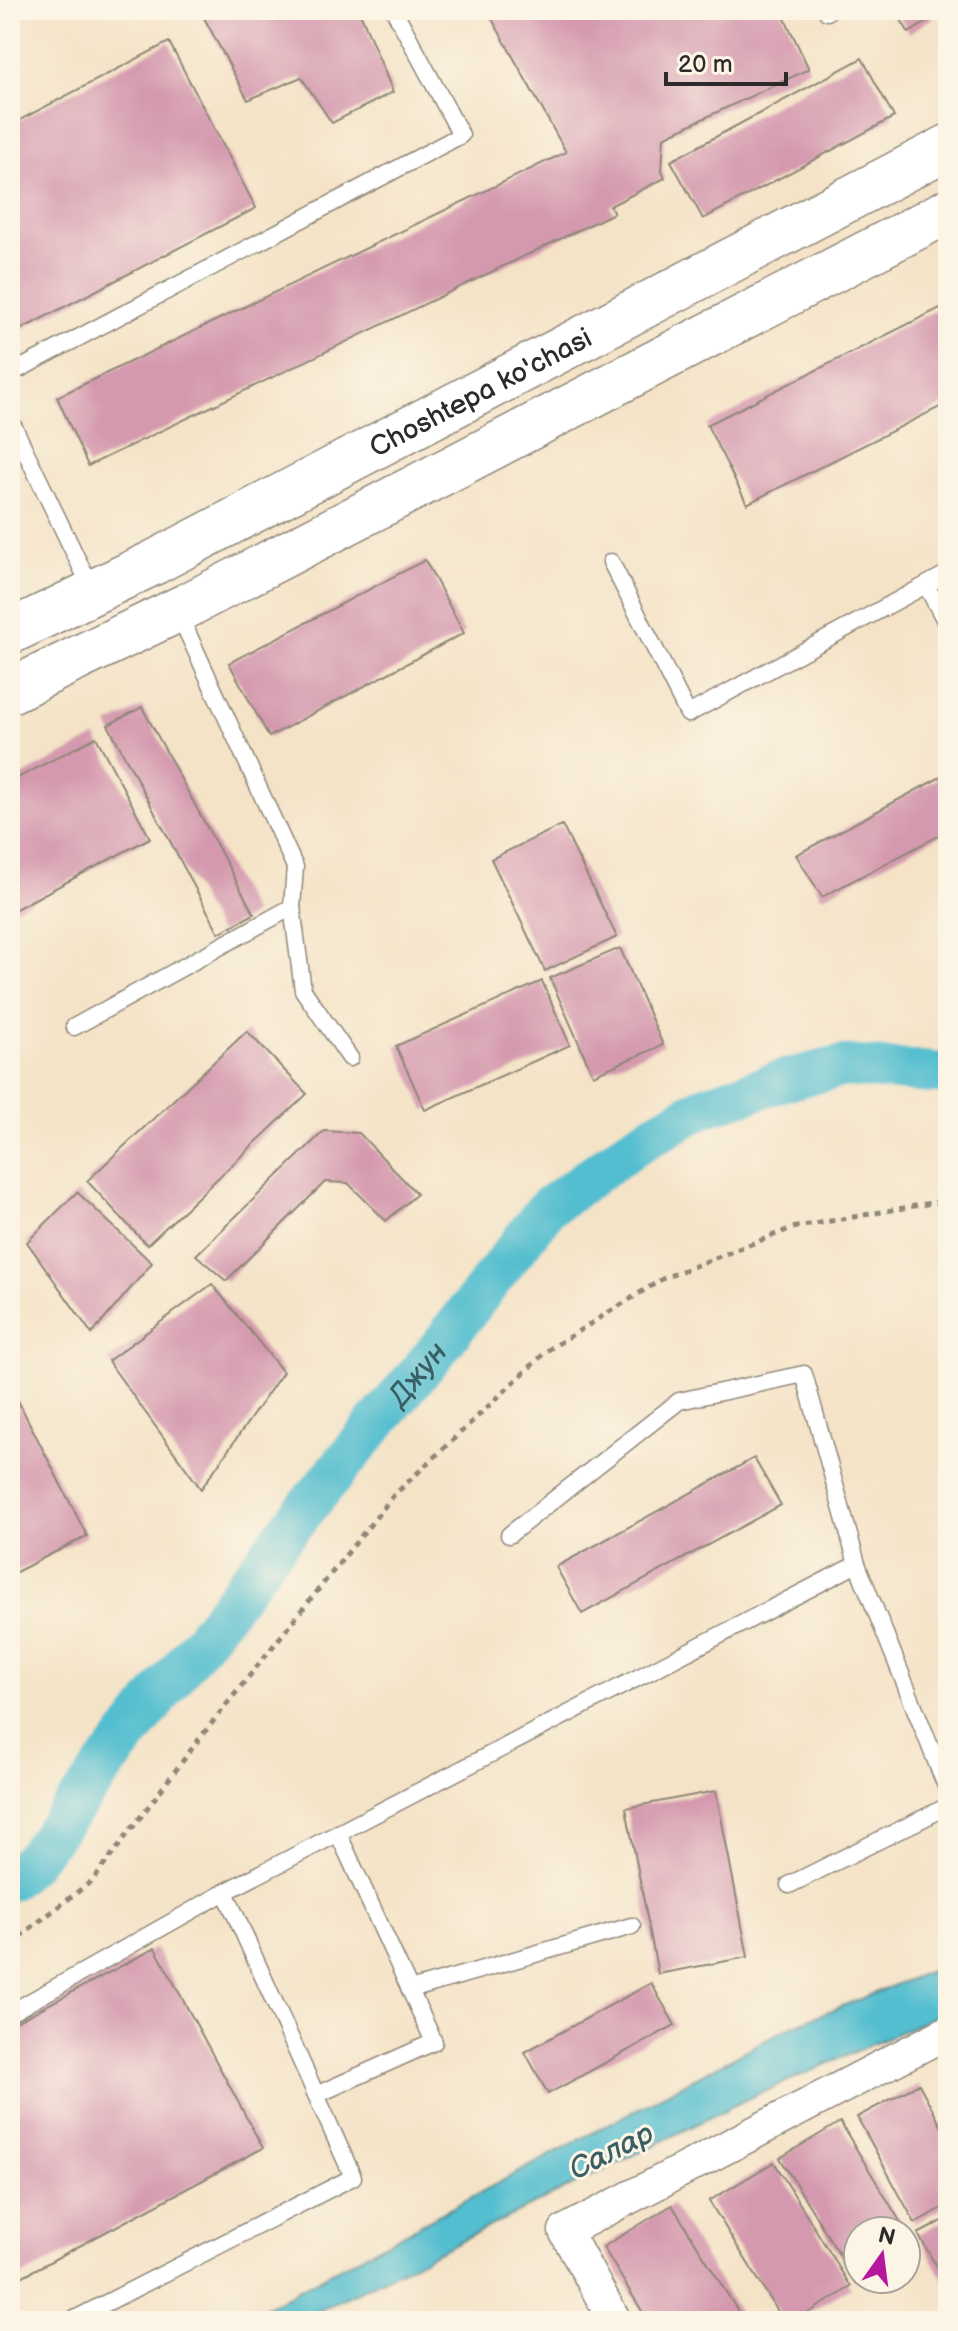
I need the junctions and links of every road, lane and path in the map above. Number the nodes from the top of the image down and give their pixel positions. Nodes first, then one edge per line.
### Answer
1 (394, 10) edge
2 (948, 147) edge
3 (948, 211) edge
4 (10, 374) edge
5 (10, 419) edge
6 (611, 562) dead end
7 (948, 573) edge
8 (926, 585) junction
9 (92, 592) junction
10 (178, 610) junction
11 (948, 626) edge
12 (10, 632) edge
13 (10, 691) edge
14 (292, 907) junction
15 (74, 1027) dead end
16 (350, 1058) dead end
17 (948, 1200) edge
18 (509, 1535) dead end
19 (857, 1564) junction
20 (948, 1791) edge
21 (948, 1806) edge
22 (338, 1833) junction
23 (789, 1885) dead end
24 (225, 1892) junction
25 (632, 1926) dead end
26 (10, 1944) edge
27 (410, 1990) junction
28 (10, 2013) edge
29 (948, 2032) edge
30 (316, 2095) junction
31 (71, 2321) edge
32 (615, 2321) edge

1 - 4 lane
2 - 9 main road, Choshtepa ko'chasi
3 - 10 main road, Choshtepa ko'chasi
5 - 9 lane
6 - 8 lane
7 - 8 lane
8 - 11 lane
9 - 12 main road, Choshtepa ko'chasi
10 - 13 main road, Choshtepa ko'chasi
10 - 14 lane
14 - 15 lane
14 - 16 lane
17 - 26 path
18 - 19 lane
19 - 20 lane
19 - 22 lane
21 - 23 lane
22 - 24 lane
22 - 27 lane
24 - 28 lane
24 - 30 lane
25 - 27 lane
27 - 30 lane
29 - 32 street
30 - 31 lane

